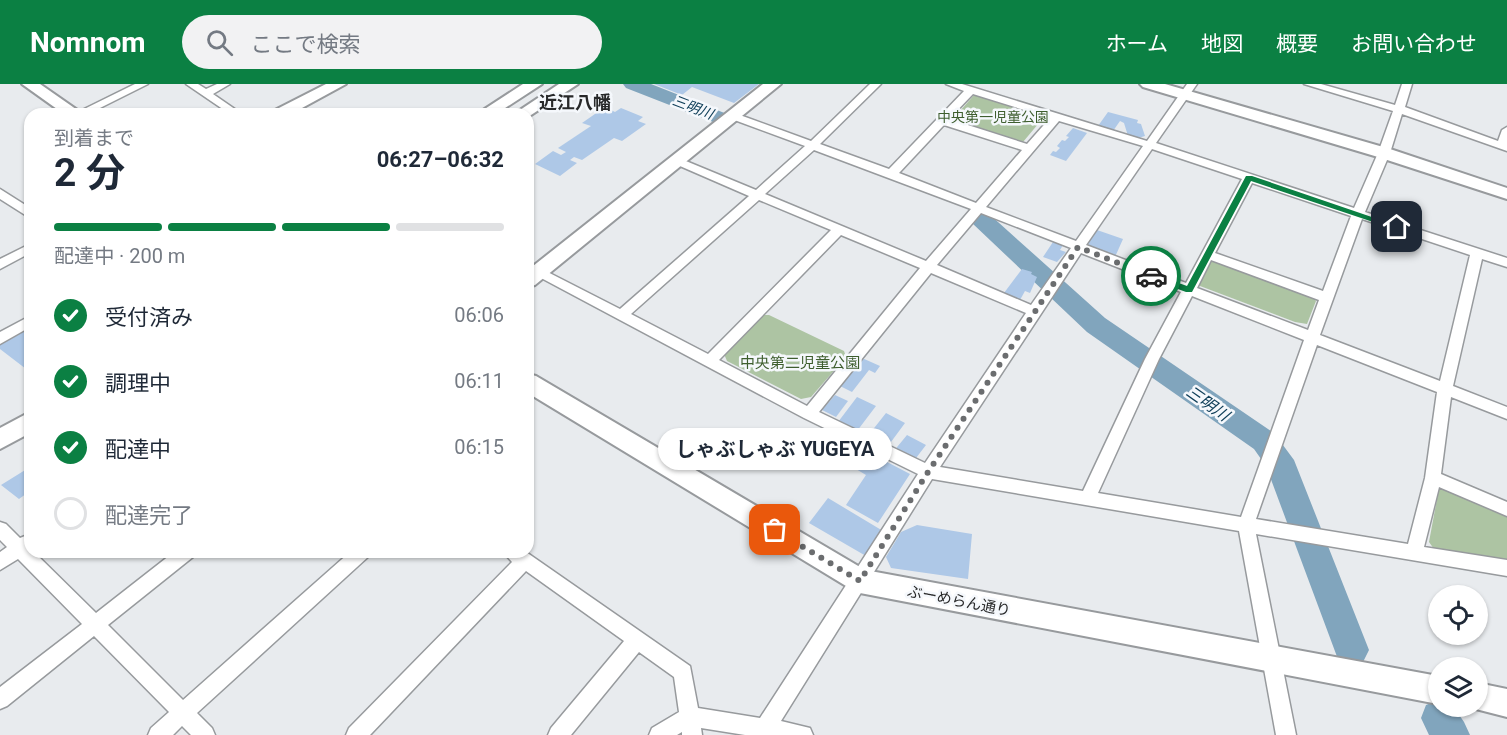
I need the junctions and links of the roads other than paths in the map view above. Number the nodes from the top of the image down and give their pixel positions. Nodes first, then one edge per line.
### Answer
1 (30, 84) edge
2 (142, 84) edge
3 (191, 84) edge
4 (225, 84) edge
5 (338, 84) edge
6 (506, 84) edge
7 (570, 84) edge
8 (774, 84) edge
9 (876, 84) edge
10 (951, 84) edge
11 (1148, 84) edge
12 (1309, 84) edge
13 (1407, 84) edge
14 (528, 87) edge
15 (1188, 89) edge
16 (971, 90) junction
17 (207, 93) junction
18 (544, 101) junction
19 (68, 108) edge
20 (90, 108) edge
21 (228, 108) edge
22 (291, 108) edge
23 (495, 108) edge
24 (532, 108) edge
25 (1399, 109) junction
26 (733, 116) junction
27 (1057, 116) junction
28 (944, 121) junction
29 (1507, 130) edge
30 (813, 145) junction
31 (1150, 145) junction
32 (1504, 147) edge
33 (1029, 148) junction
34 (1384, 153) junction
35 (677, 161) junction
36 (891, 174) junction
37 (1249, 177) junction
38 (1507, 194) edge
39 (757, 195) junction
40 (3, 198) edge
41 (978, 208) junction
42 (24, 210) edge
43 (1358, 214) junction
44 (838, 230) junction
45 (1078, 247) junction
46 (24, 251) edge
47 (1477, 253) junction
48 (1209, 255) junction
49 (1507, 263) edge
50 (0, 265) edge
51 (928, 267) junction
52 (534, 270) edge
53 (534, 273) edge
54 (1189, 290) junction
55 (1327, 298) junction
56 (1034, 311) junction
57 (621, 316) junction
58 (24, 325) edge
59 (1313, 337) junction
60 (0, 339) edge
61 (709, 362) junction
62 (534, 386) edge
63 (1445, 389) junction
64 (24, 410) edge
65 (1507, 413) edge
66 (809, 414) junction
67 (0, 425) edge
68 (24, 425) edge
69 (0, 440) edge
70 (928, 472) junction
71 (1433, 478) junction
72 (1088, 497) junction
73 (1507, 508) edge
74 (1246, 526) junction
75 (0, 529) edge
76 (24, 544) edge
77 (1414, 554) junction
78 (36, 558) edge
79 (179, 558) edge
80 (347, 558) edge
81 (516, 558) edge
82 (521, 558) edge
83 (0, 562) edge
84 (1507, 568) edge
85 (860, 581) junction
86 (94, 624) junction
87 (636, 641) junction
88 (1271, 660) junction
89 (1428, 688) edge
90 (0, 699) edge
91 (1488, 700) edge
92 (1507, 703) edge
93 (183, 712) junction
94 (691, 726) edge
95 (766, 727) junction
96 (158, 735) edge
97 (205, 735) edge
98 (356, 735) edge
99 (558, 735) edge
100 (659, 735) edge
101 (803, 735) edge
102 (1286, 735) edge

1 - 19 street
2 - 20 street
3 - 17 street
4 - 17 street
5 - 22 street
6 - 14 street
7 - 18 street
8 - 26 street
9 - 30 street
10 - 16 street
11 - 15 street
12 - 25 street
13 - 25 street
14 - 18 street
14 - 23 street
15 - 31 street
15 - 34 street
16 - 27 street
16 - 28 street
17 - 21 street
18 - 24 street
25 - 32 street
25 - 34 street
26 - 30 street
26 - 35 street
27 - 31 street
27 - 33 street
28 - 33 street
28 - 36 street
29 - 32 street
30 - 36 street
30 - 39 street
31 - 37 street
31 - 45 street
33 - 41 street
34 - 38 street
34 - 43 street
35 - 39 street
35 - 52 street
36 - 41 street
37 - 43 street
37 - 48 street
39 - 44 street
39 - 57 street
40 - 42 street
41 - 45 street
41 - 51 street
43 - 47 street
43 - 55 street
44 - 51 street
44 - 61 street
45 - 54 street
45 - 56 street
46 - 50 street
47 - 49 street
47 - 63 street
48 - 54 street
48 - 55 street
51 - 56 street
51 - 66 street
53 - 57 street
54 - 59 street
54 - 72 street
55 - 59 street
56 - 70 street
57 - 61 street
58 - 60 street
59 - 63 street
59 - 74 street
61 - 66 street
62 - 85 street, ぶーめらん通り
63 - 65 street
63 - 71 street
64 - 67 street
66 - 70 street
68 - 69 street
70 - 72 street
70 - 85 street
71 - 73 street
71 - 77 street
72 - 74 street
74 - 77 street
74 - 88 street
75 - 76 street
76 - 83 street
77 - 84 street
78 - 86 street
79 - 86 street
80 - 93 street
81 - 98 street
82 - 87 street
85 - 88 street, ぶーめらん通り
85 - 95 street
86 - 90 street
86 - 93 street
87 - 94 street
87 - 99 street
88 - 89 street, ぶーめらん通り
88 - 102 street
91 - 92 street
93 - 96 street
93 - 97 street
94 - 95 street
94 - 100 street
95 - 101 street

